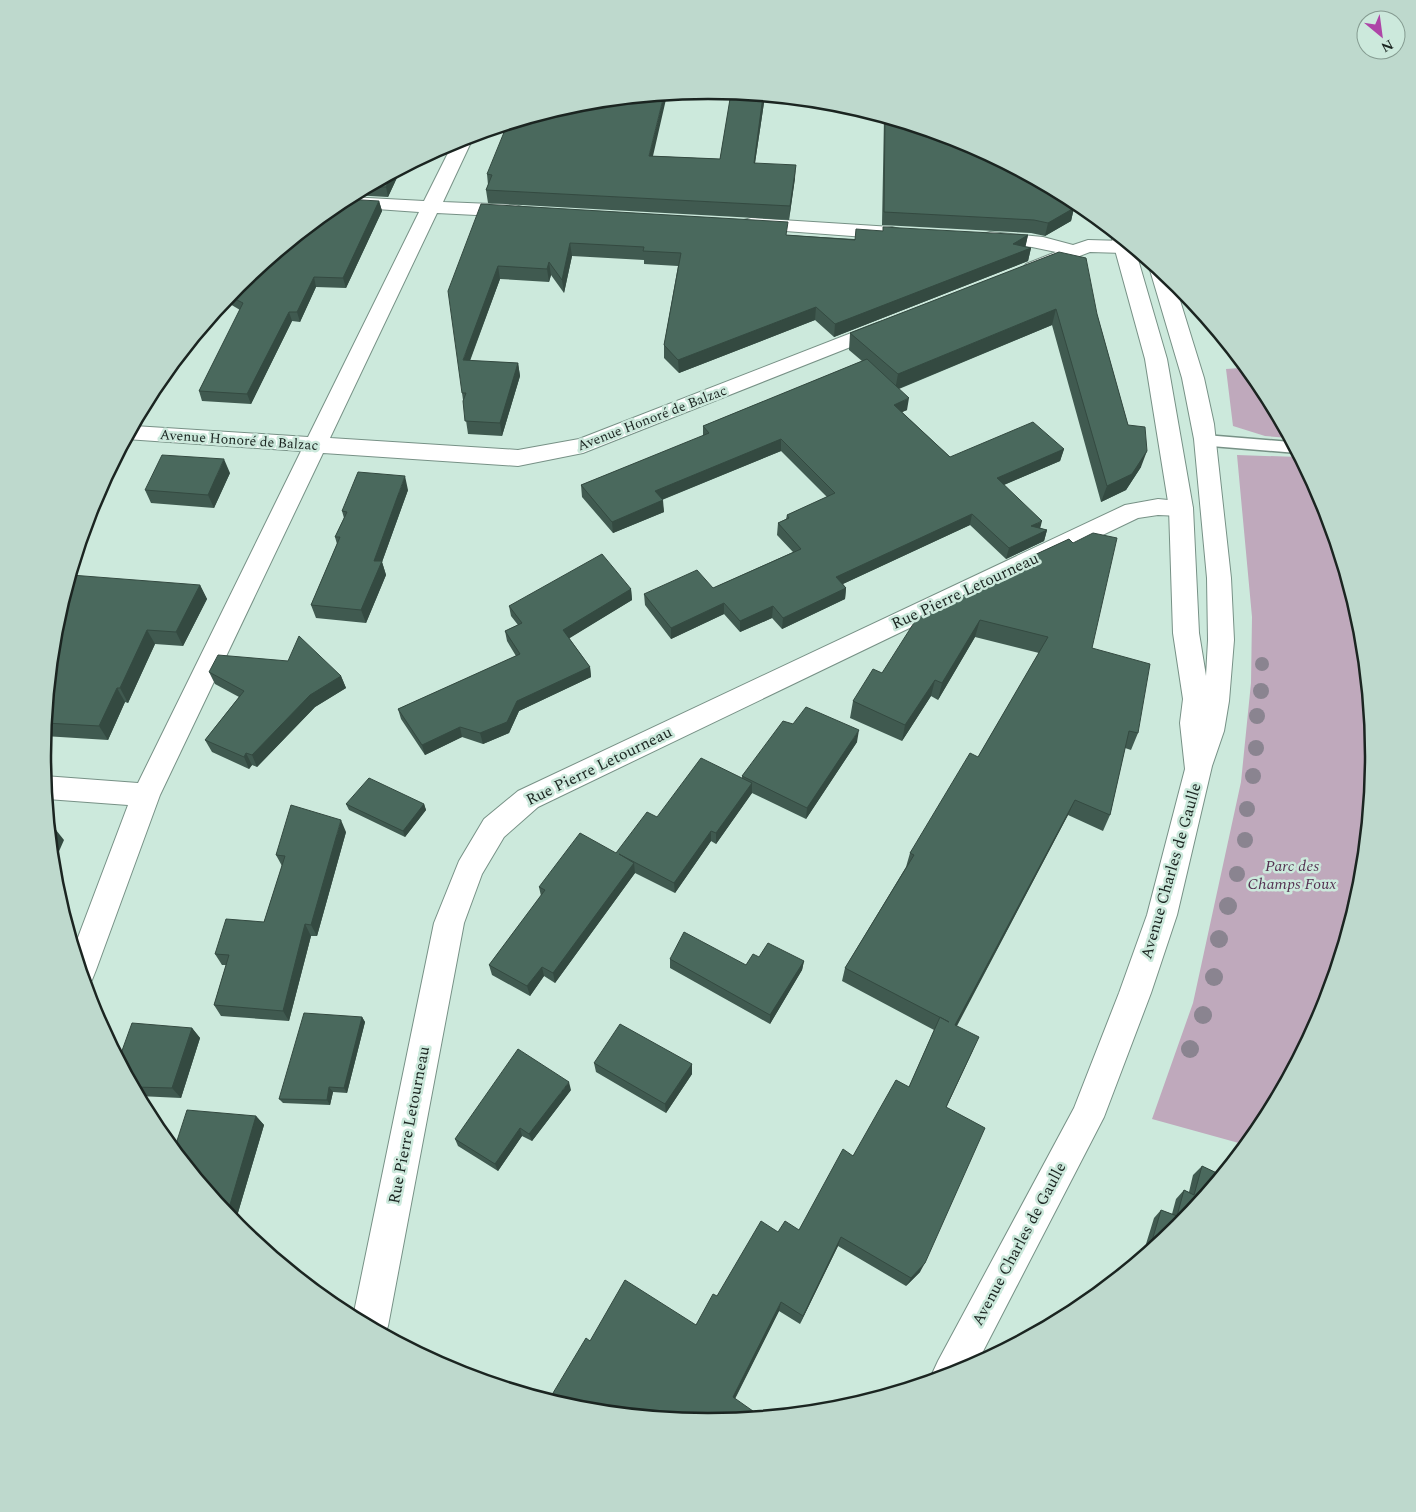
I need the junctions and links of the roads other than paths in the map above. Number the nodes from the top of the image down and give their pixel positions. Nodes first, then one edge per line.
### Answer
1 (459, 148) edge
2 (355, 203) edge
3 (431, 206) junction
4 (532, 212) edge
5 (732, 223) edge
6 (911, 234) edge
7 (971, 237) edge
8 (1121, 246) edge
9 (1081, 249) junction
10 (1129, 252) edge
11 (1018, 274) edge
12 (1164, 285) edge
13 (907, 318) edge
14 (1161, 386) junction
15 (136, 433) edge
16 (1205, 442) junction
17 (316, 446) junction
18 (1287, 448) edge
19 (1181, 508) junction
20 (1220, 602) junction
21 (1200, 769) junction
22 (52, 788) edge
23 (146, 795) junction
24 (84, 961) edge
25 (371, 1320) edge
26 (956, 1364) edge

1 - 3 street
2 - 3 street
3 - 4 street
3 - 17 street
5 - 6 street
7 - 9 street
8 - 9 street
9 - 11 street
10 - 14 street, Avenue Charles de Gaulle
12 - 16 street
13 - 17 street, Avenue Honoré de Balzac
14 - 16 street
14 - 19 street, Avenue Charles de Gaulle
15 - 17 street, Avenue Honoré de Balzac
16 - 18 lane
16 - 20 street
17 - 23 street
19 - 20 street
19 - 21 street, Avenue Charles de Gaulle
19 - 25 street, Rue Pierre Letourneau
20 - 21 street
21 - 26 street, Avenue Charles de Gaulle
22 - 23 street
23 - 24 street

